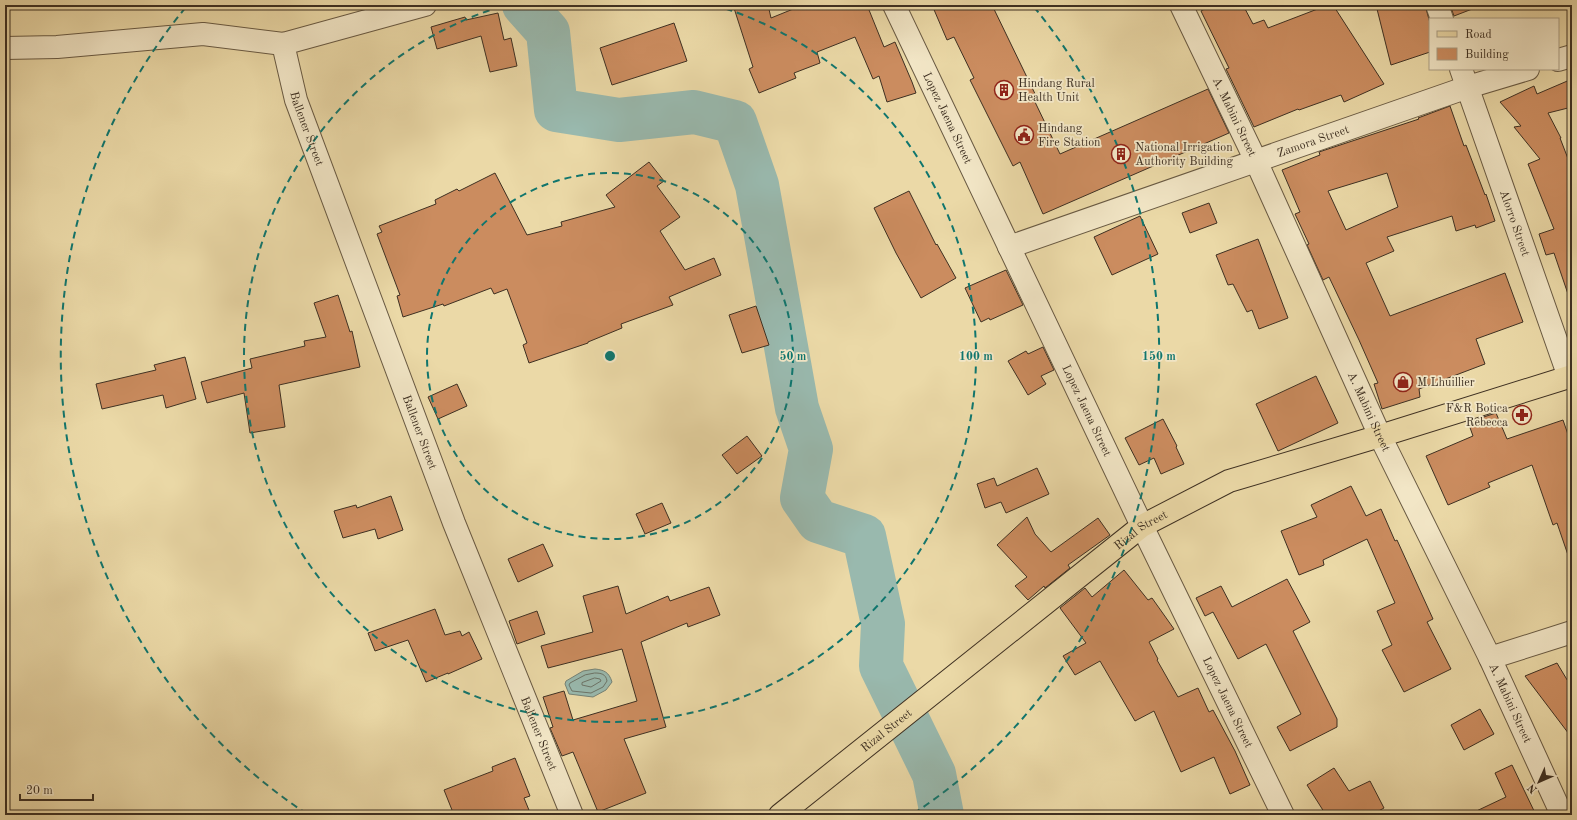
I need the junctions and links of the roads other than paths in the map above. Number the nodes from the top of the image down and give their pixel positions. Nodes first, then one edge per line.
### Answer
1 (425, 5) edge
2 (894, 5) edge
3 (1182, 5) edge
4 (1437, 5) edge
5 (1442, 18) edge
6 (283, 44) junction
7 (5, 48) edge
8 (1572, 56) edge
9 (1559, 60) edge
10 (1521, 70) edge
11 (1464, 78) edge
12 (1256, 161) junction
13 (1009, 247) junction
14 (1570, 376) edge
15 (1380, 436) junction
16 (1142, 526) junction
17 (1572, 632) edge
18 (1490, 658) junction
19 (572, 815) edge
20 (780, 815) edge
21 (1283, 815) edge
22 (1562, 815) edge

1 - 6 street
2 - 13 street, Lopez Jaena Street
3 - 12 street, A. Mabini Street
4 - 5 street
6 - 7 street
6 - 19 street, Ballener Street
8 - 9 street
10 - 11 street, Zamora Street
11 - 12 street, Zamora Street
11 - 14 street, Alorro Street
12 - 13 street, Zamora Street
12 - 15 street, A. Mabini Street
13 - 16 street, Lopez Jaena Street
14 - 15 main road, Rizal Street
15 - 16 main road, Rizal Street
15 - 18 street, A. Mabini Street
16 - 20 main road, Rizal Street
16 - 21 street, Lopez Jaena Street
17 - 18 street
18 - 22 street, A. Mabini Street

